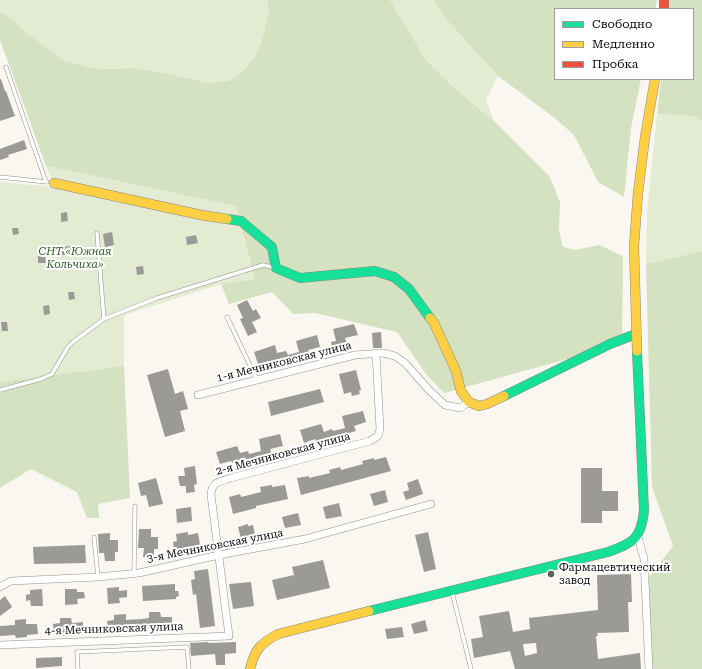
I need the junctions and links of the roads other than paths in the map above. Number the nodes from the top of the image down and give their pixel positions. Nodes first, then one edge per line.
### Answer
1 (6, 67) dead end
2 (654, 80) edge
3 (0, 177) edge
4 (50, 182) junction
5 (97, 232) dead end
6 (276, 268) junction
7 (228, 317) dead end
8 (104, 319) junction
9 (636, 334) junction
10 (376, 353) junction
11 (257, 380) junction
12 (0, 390) edge
13 (198, 395) dead end
14 (469, 402) junction
15 (431, 504) dead end
16 (135, 506) dead end
17 (94, 537) dead end
18 (638, 537) junction
19 (219, 555) junction
20 (134, 573) junction
21 (98, 577) junction
22 (0, 587) edge
23 (452, 591) junction
24 (228, 636) joint
25 (0, 645) edge
26 (78, 669) edge
27 (188, 669) edge
28 (250, 669) edge
29 (472, 669) edge
30 (649, 669) edge

1 - 4 lane
2 - 9 main road
3 - 4 lane
4 - 6 main road
5 - 8 lane
6 - 8 lane
6 - 14 main road
7 - 11 lane
8 - 12 lane
9 - 14 main road
9 - 18 main road
10 - 11 street, 1-я Мечниковская улица
10 - 14 street, 1-я Мечниковская улица
10 - 19 street, 2-я Мечниковская улица
11 - 13 street, 1-я Мечниковская улица
15 - 19 street, 3-я Мечниковская улица
16 - 20 lane
17 - 21 lane
18 - 23 main road
18 - 30 street
19 - 20 street, 3-я Мечниковская улица
19 - 24 street, 2-я Мечниковская улица
20 - 21 street, 3-я Мечниковская улица
21 - 22 street, 3-я Мечниковская улица
23 - 28 main road
23 - 29 lane
24 - 25 street, 4-я Мечниковская улица
26 - 27 lane

